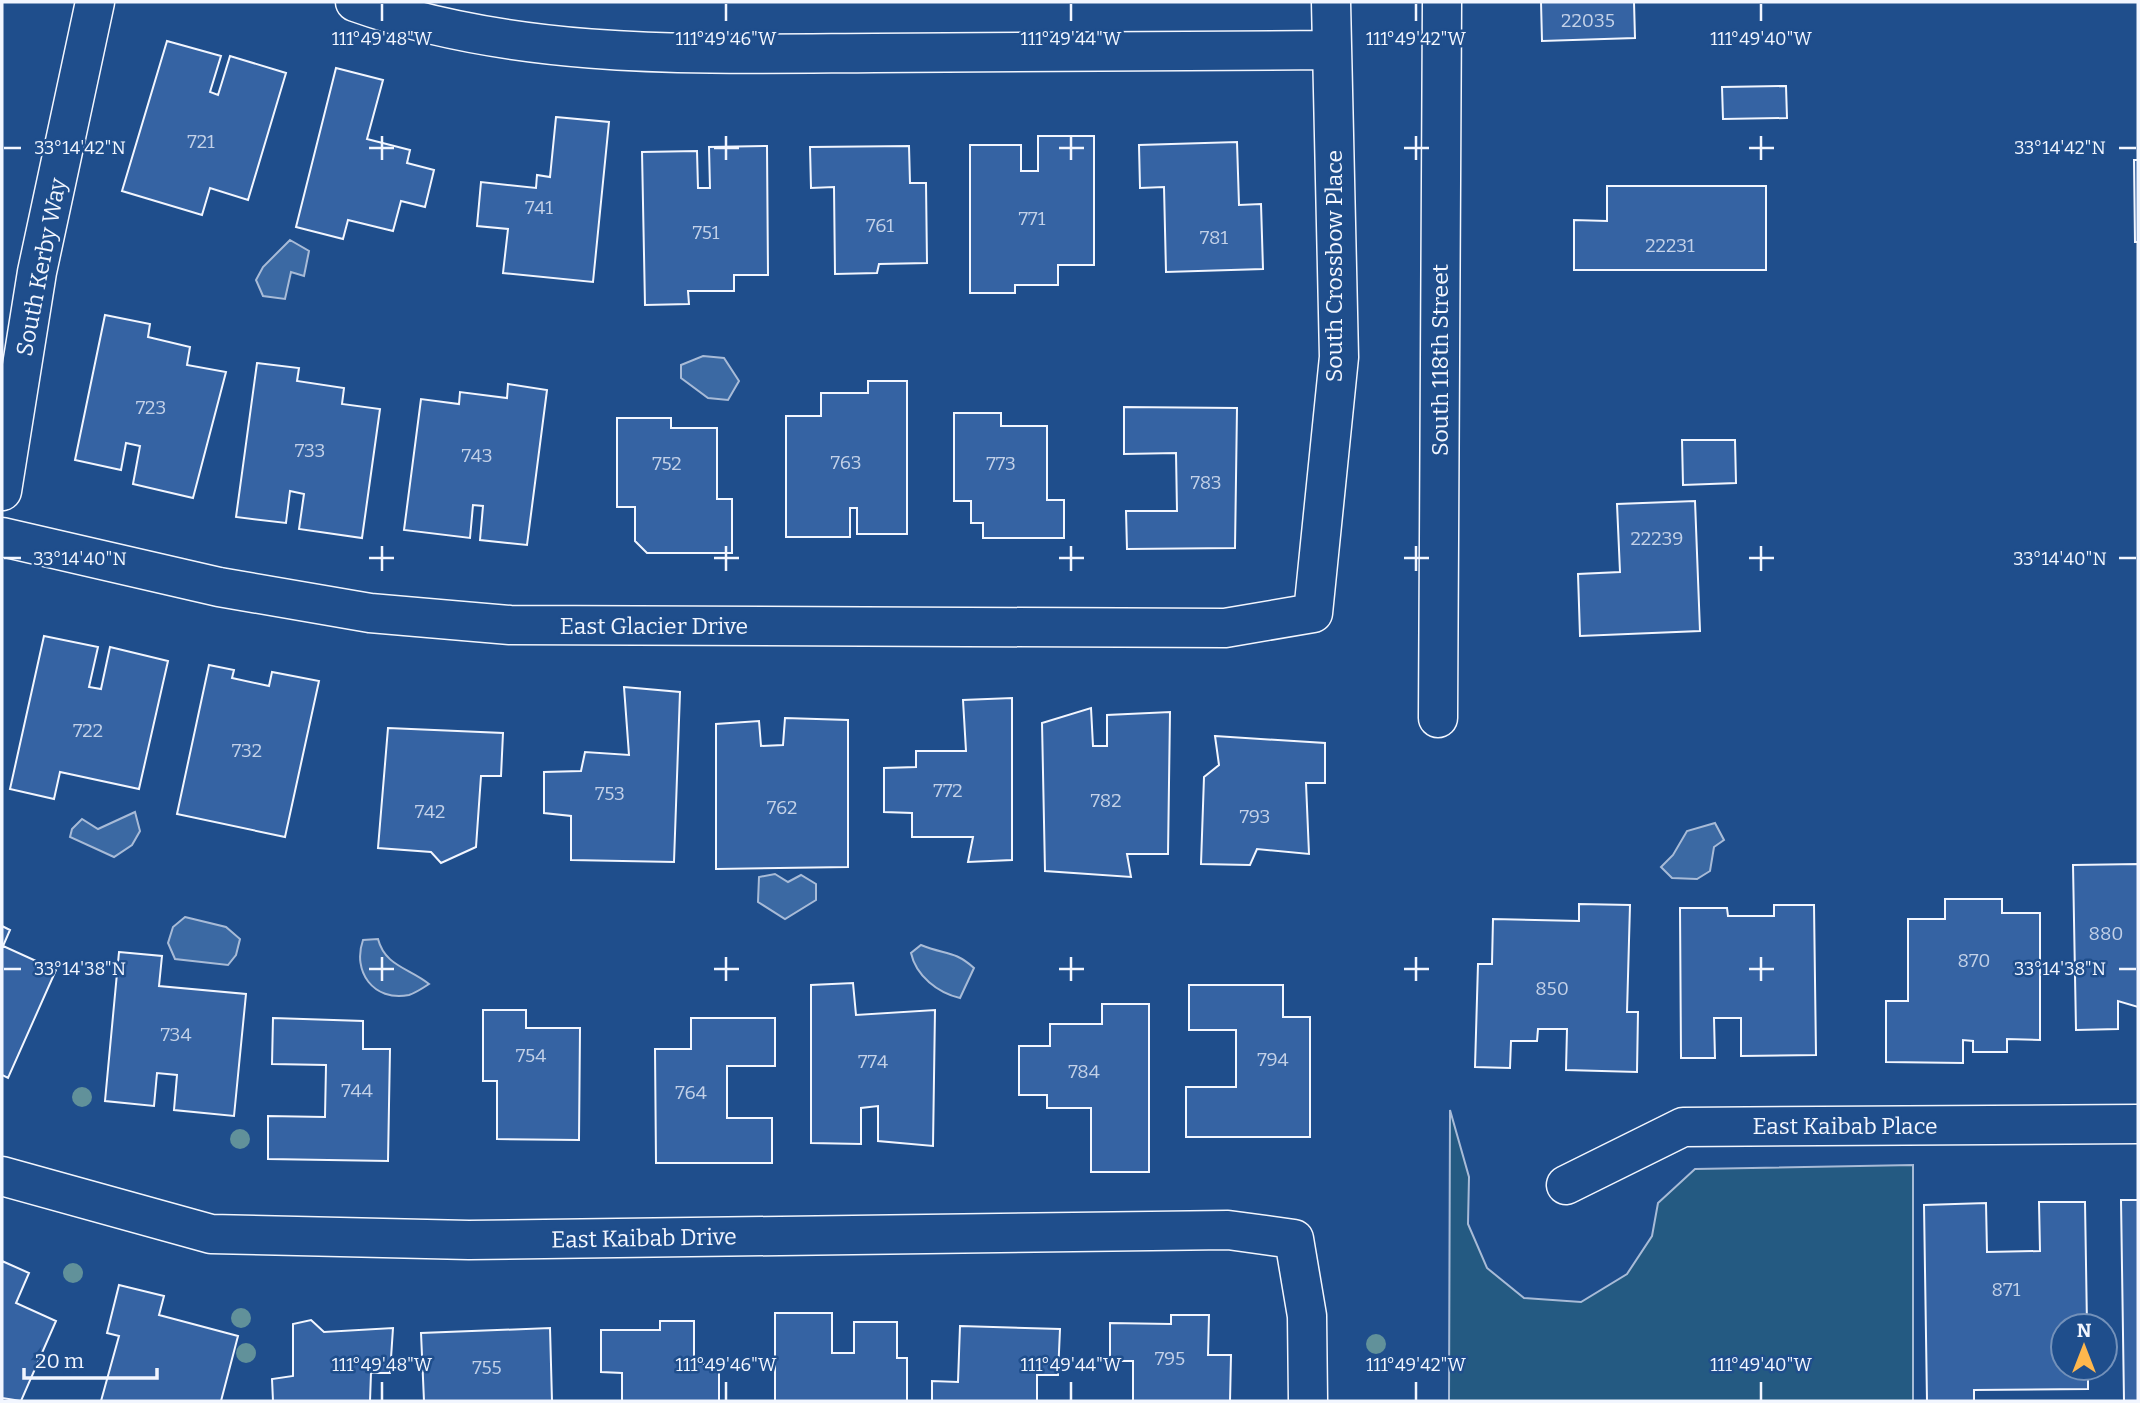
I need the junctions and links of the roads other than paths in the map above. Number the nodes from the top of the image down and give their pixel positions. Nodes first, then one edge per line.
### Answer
1 (95, 2) edge
2 (355, 2) edge
3 (1331, 2) edge
4 (1442, 2) edge
5 (1331, 50) junction
6 (2, 491) edge
7 (2, 537) edge
8 (1313, 613) joint
9 (1438, 718) dead end
10 (2138, 1124) edge
11 (2, 1176) edge
12 (1566, 1185) dead end
13 (1308, 1401) edge

1 - 6 street, South Kerby Way
2 - 5 street
3 - 5 street, South Crossbow Place
4 - 9 street, South 118th Street
5 - 8 street, South Crossbow Place
7 - 8 street, East Glacier Drive
10 - 12 street, East Kaibab Place
11 - 13 street, East Kaibab Drive

